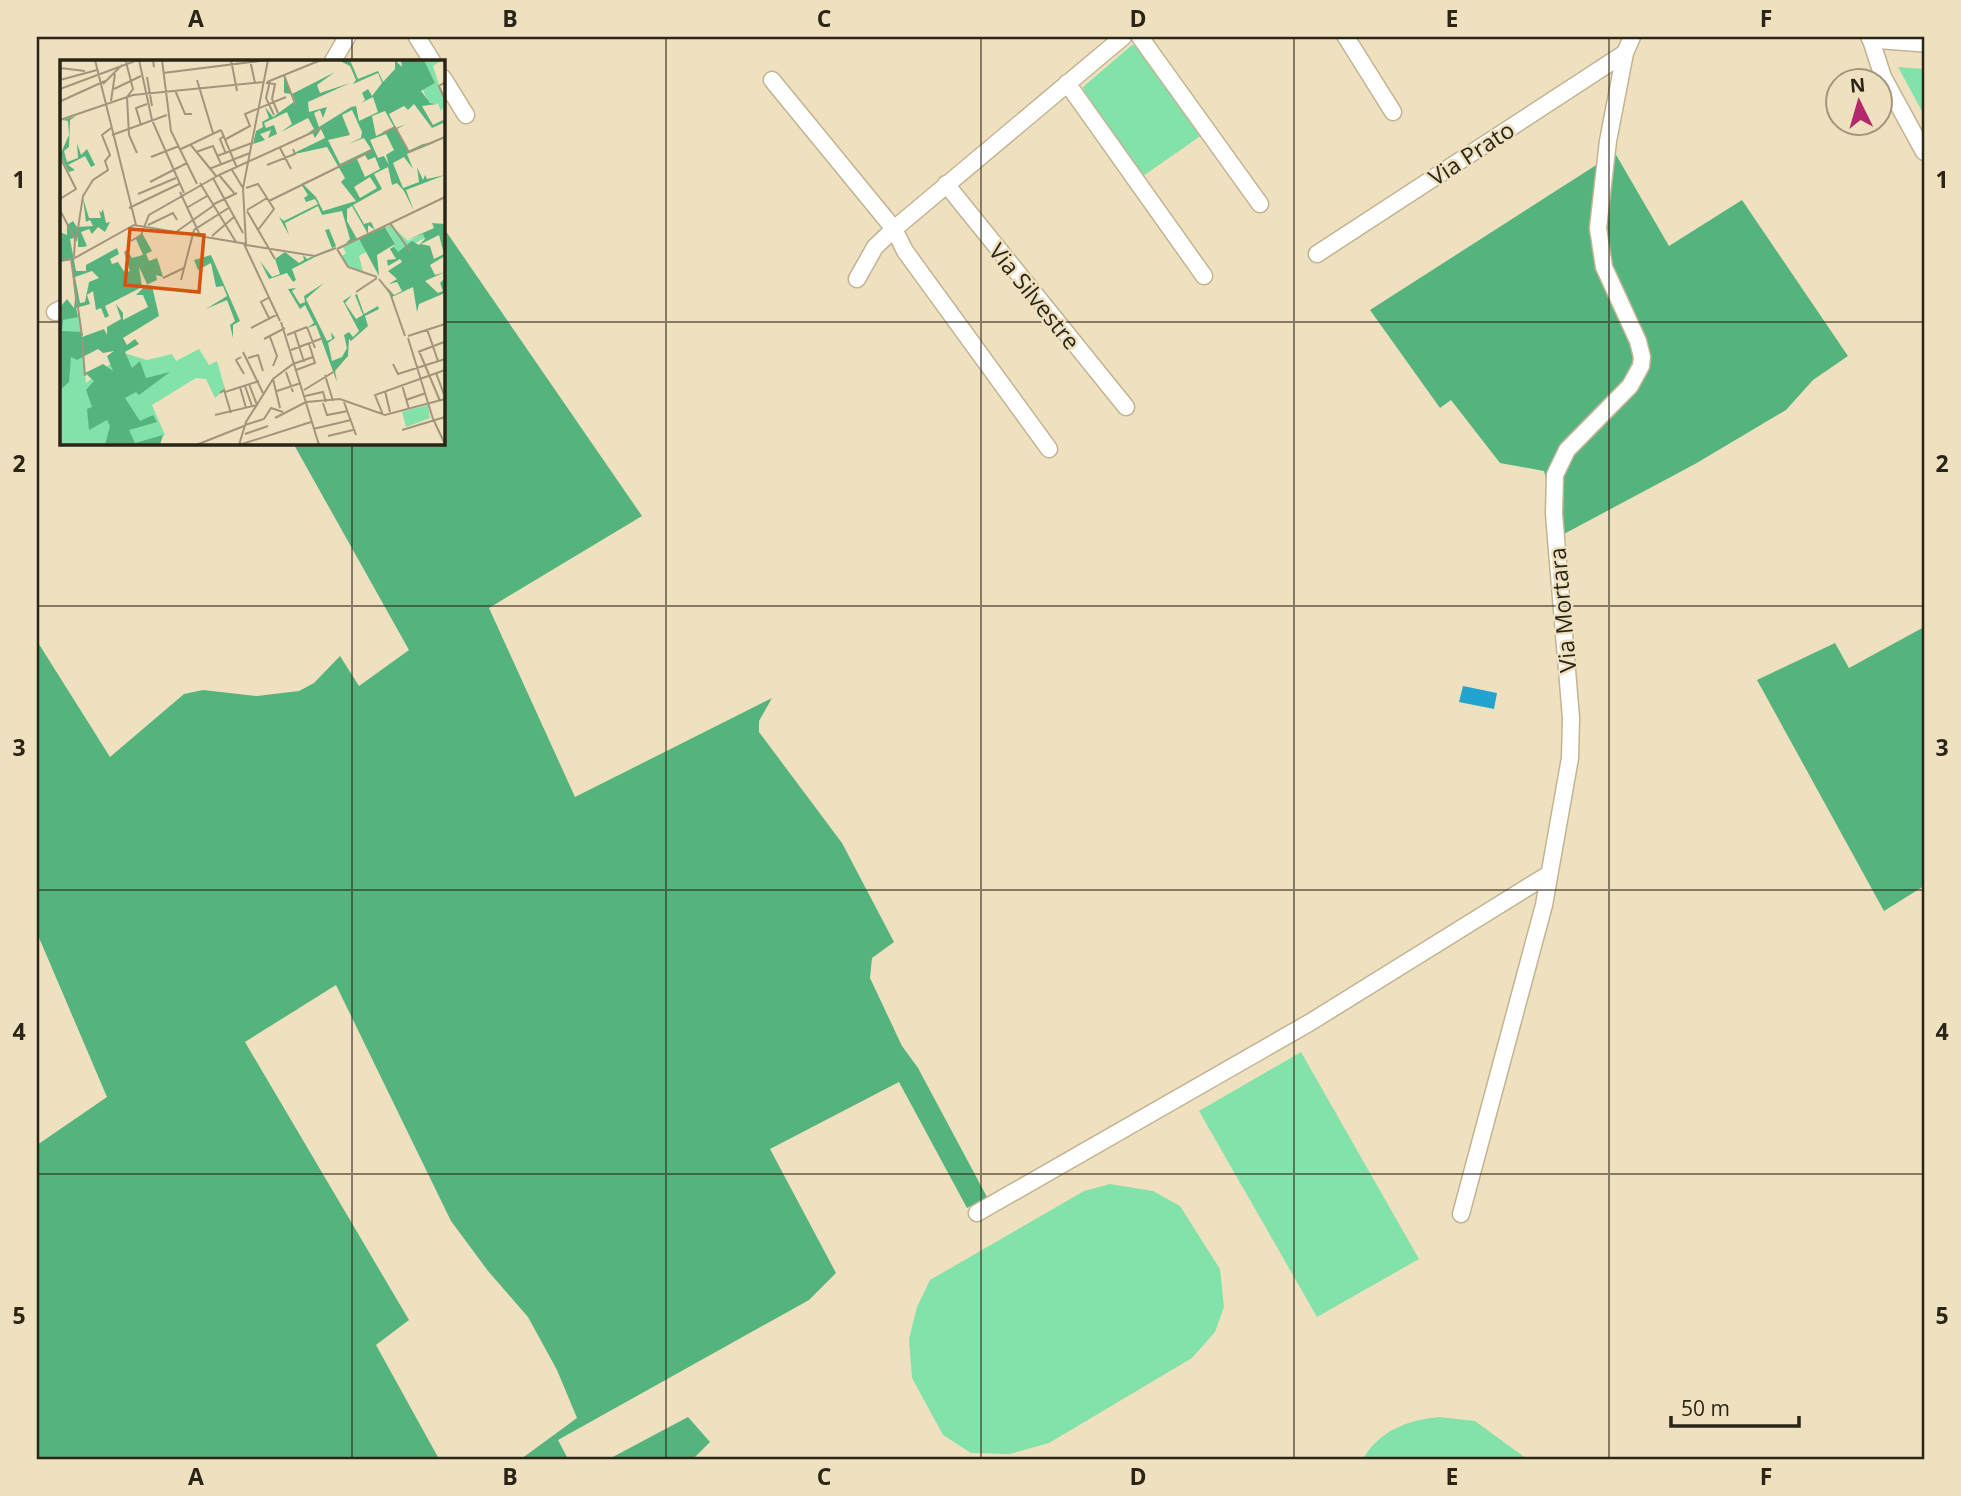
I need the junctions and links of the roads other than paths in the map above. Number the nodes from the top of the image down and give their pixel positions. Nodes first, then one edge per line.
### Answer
1 (347, 37) edge
2 (417, 37) edge
3 (1123, 37) edge
4 (1140, 37) edge
5 (1346, 37) edge
6 (1632, 37) edge
7 (1871, 37) edge
8 (1924, 41) edge
9 (1625, 53) junction
10 (334, 60) edge
11 (431, 60) edge
12 (444, 80) edge
13 (772, 80) dead end
14 (1067, 83) junction
15 (1393, 112) dead end
16 (466, 115) dead end
17 (1924, 152) edge
18 (946, 184) junction
19 (1260, 204) dead end
20 (894, 229) junction
21 (1317, 254) dead end
22 (1204, 276) dead end
23 (857, 279) dead end
24 (1126, 407) dead end
25 (1049, 449) dead end
26 (1549, 874) junction
27 (976, 1213) dead end
28 (1461, 1214) dead end

1 - 10 street
2 - 11 street
3 - 14 street
4 - 19 street
5 - 15 street
6 - 9 street, Via Mortara
7 - 8 street
7 - 17 street
9 - 21 street, Via Prato
9 - 26 street, Via Mortara
12 - 16 street
13 - 20 street
14 - 18 street
14 - 22 street
18 - 20 street
18 - 24 street, Via Silvestre
20 - 23 street
20 - 25 street
26 - 27 street
26 - 28 street, Via Mortara

